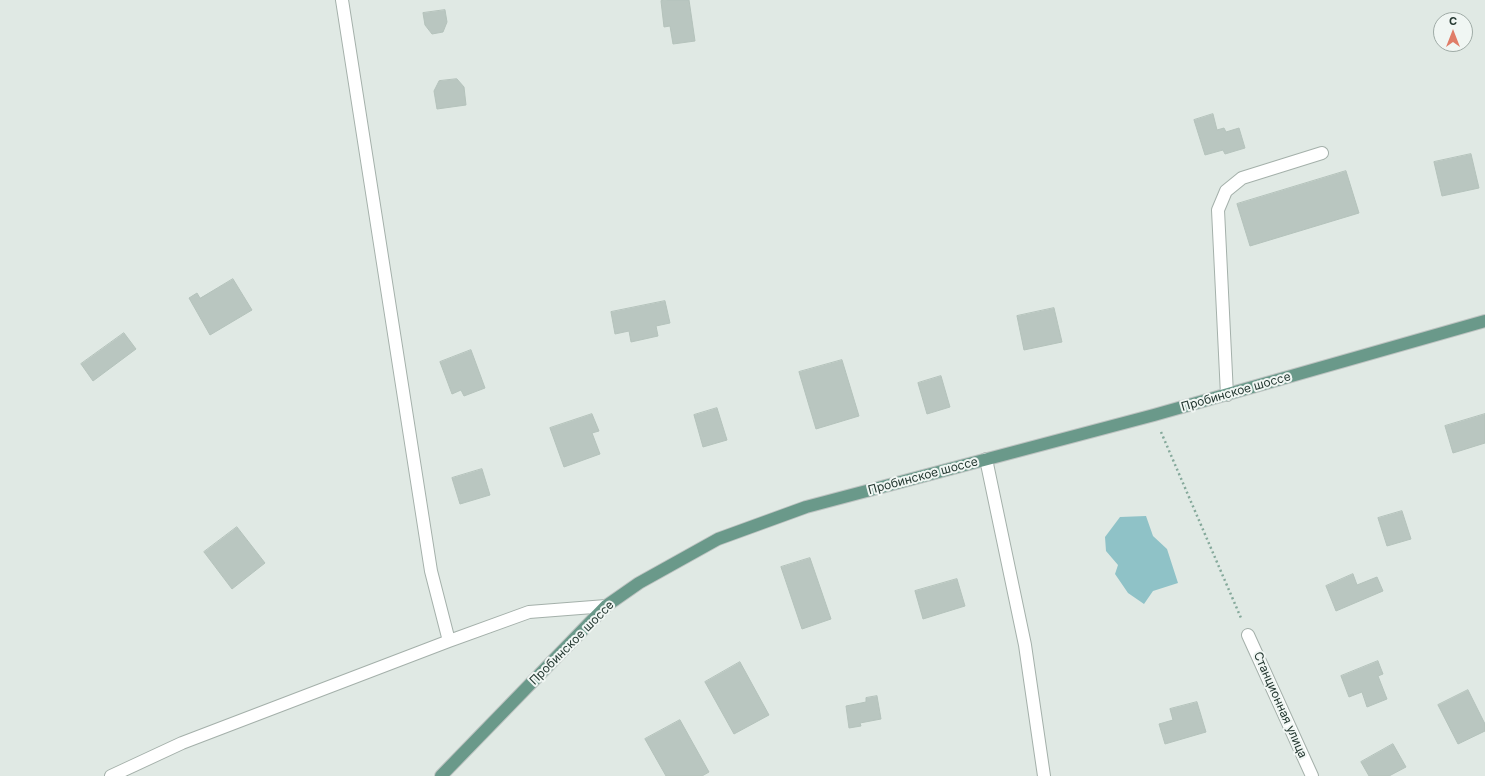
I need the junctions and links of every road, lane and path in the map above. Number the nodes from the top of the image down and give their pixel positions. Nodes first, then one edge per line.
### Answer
1 (342, 0) edge
2 (1322, 153) dead end
3 (1485, 321) edge
4 (1227, 395) junction
5 (1164, 438) dead end
6 (986, 459) junction
7 (606, 606) junction
8 (1248, 635) joint
9 (449, 641) junction
10 (112, 776) edge
11 (441, 776) edge
12 (1044, 776) edge
13 (1312, 776) edge

1 - 9 street
2 - 4 street
3 - 4 main road, Пробинское шоссе
4 - 6 main road, Пробинское шоссе
5 - 8 path
6 - 7 main road, Пробинское шоссе
6 - 12 street
7 - 9 street
7 - 11 main road, Пробинское шоссе
8 - 13 street, Станционная улица
9 - 10 street

